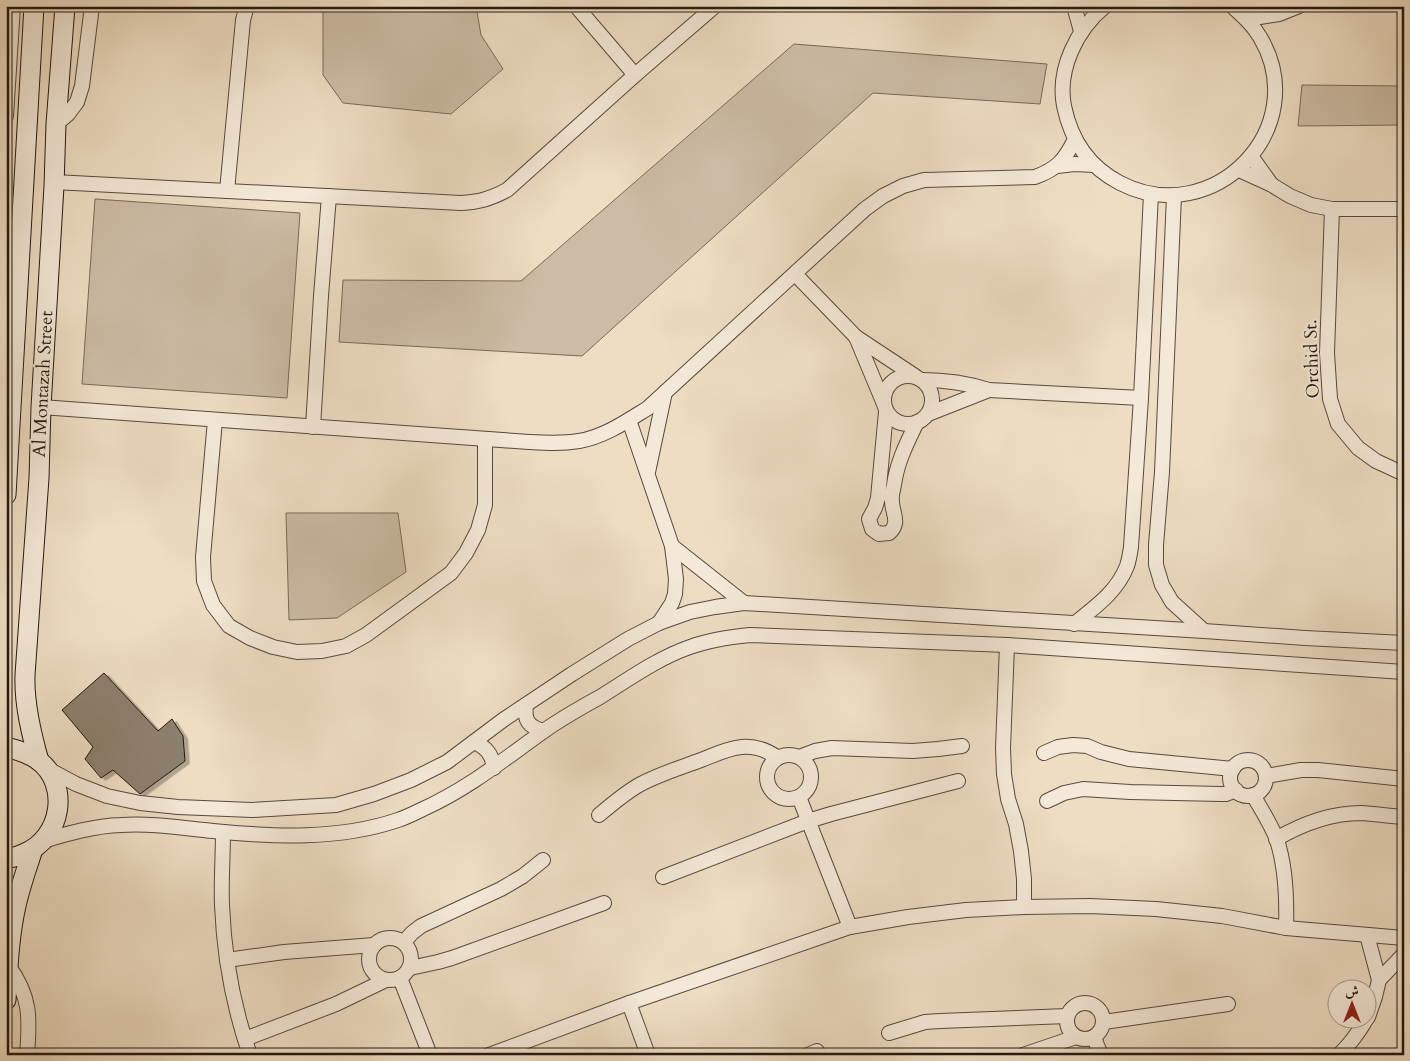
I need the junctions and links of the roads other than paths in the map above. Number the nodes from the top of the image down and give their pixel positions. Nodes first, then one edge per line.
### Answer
1 (13, 6) edge
2 (34, 6) edge
3 (65, 6) edge
4 (92, 6) edge
5 (247, 6) edge
6 (576, 6) edge
7 (715, 6) edge
8 (1074, 6) edge
9 (1089, 6) edge
10 (1232, 6) edge
11 (1299, 6) edge
12 (1105, 7) edge
13 (1279, 14) junction
14 (1247, 19) junction
15 (1081, 31) junction
16 (1261, 38) junction
17 (8, 66) edge
18 (635, 75) junction
19 (6, 116) edge
20 (26, 122) junction
21 (56, 124) junction
22 (1075, 139) junction
23 (1251, 156) junction
24 (1094, 164) junction
25 (1057, 166) junction
26 (1239, 170) junction
27 (54, 182) junction
28 (1272, 184) junction
29 (227, 191) junction
30 (1151, 194) junction
31 (329, 196) junction
32 (1174, 196) junction
33 (1332, 209) junction
34 (1404, 209) edge
35 (795, 274) junction
36 (856, 337) junction
37 (919, 378) junction
38 (989, 390) junction
39 (665, 392) junction
40 (1141, 398) junction
41 (41, 407) junction
42 (885, 408) junction
43 (923, 418) junction
44 (215, 420) junction
45 (629, 420) junction
46 (313, 427) junction
47 (485, 439) junction
48 (647, 473) junction
49 (1404, 474) edge
50 (39, 478) junction
51 (7, 486) edge
52 (672, 546) junction
53 (744, 603) junction
54 (659, 623) junction
55 (1074, 624) junction
56 (1204, 631) junction
57 (1404, 643) edge
58 (1007, 645) junction
59 (1404, 672) edge
60 (526, 705) junction
61 (544, 731) junction
62 (474, 742) junction
63 (962, 746) dead end
64 (6, 747) edge
65 (1044, 753) dead end
66 (799, 757) junction
67 (778, 758) junction
68 (43, 764) junction
69 (494, 768) junction
70 (1233, 769) junction
71 (1266, 776) junction
72 (1404, 779) edge
73 (958, 781) dead end
74 (1236, 790) junction
75 (1253, 795) junction
76 (799, 797) junction
77 (1047, 801) dead end
78 (599, 815) dead end
79 (1404, 818) edge
80 (808, 820) junction
81 (223, 832) junction
82 (1276, 838) junction
83 (38, 845) junction
84 (6, 858) edge
85 (543, 860) dead end
86 (664, 877) dead end
87 (604, 904) dead end
88 (1024, 907) junction
89 (850, 927) junction
90 (1286, 928) junction
91 (1367, 935) junction
92 (1404, 938) edge
93 (404, 942) junction
94 (374, 945) junction
95 (1404, 954) edge
96 (227, 960) junction
97 (8, 965) junction
98 (398, 975) junction
99 (1379, 980) junction
100 (1378, 984) edge
101 (6, 1000) edge
102 (629, 1003) junction
103 (1228, 1004) dead end
104 (1067, 1016) junction
105 (1104, 1022) junction
106 (1362, 1028) edge
107 (889, 1033) dead end
108 (1076, 1037) junction
109 (1094, 1038) junction
110 (244, 1039) junction
111 (27, 1055) edge
112 (250, 1055) edge
113 (430, 1055) edge
114 (489, 1055) edge
115 (648, 1055) edge
116 (1023, 1055) edge
117 (1101, 1055) edge
118 (1339, 1055) edge

1 - 17 street
2 - 20 street, Al Montazah Street
3 - 21 street, Al Montazah Street
4 - 21 street
5 - 29 street
6 - 18 street
7 - 18 street
8 - 15 street
9 - 12 street
10 - 14 street
11 - 13 street
12 - 15 street
13 - 14 street
13 - 16 street
14 - 16 street
15 - 22 street
16 - 23 street
17 - 19 street
18 - 31 street
20 - 21 street
20 - 51 street, Al Montazah Street
21 - 27 street, Al Montazah Street
22 - 24 street
22 - 25 street
23 - 26 street
23 - 28 street
24 - 25 street
24 - 30 street
25 - 35 street
26 - 28 street
26 - 32 street
27 - 29 street
27 - 41 street, Al Montazah Street
28 - 33 street
29 - 31 street
30 - 32 street
30 - 40 street
31 - 46 street
32 - 56 street
33 - 34 street
33 - 49 street, Orchid St.
35 - 36 street
35 - 39 street
36 - 37 street
36 - 42 street
37 - 38 street
37 - 42 street
37 - 43 street
38 - 40 street
38 - 43 street
39 - 45 street
39 - 48 street
40 - 55 street
41 - 44 street
41 - 50 street, Al Montazah Street
42 - 43 street
42 - 43 street
44 - 46 street
44 - 47 street
45 - 47 street
45 - 48 street
46 - 47 street
48 - 52 street
50 - 51 street
50 - 68 street, Al Montazah Street
52 - 53 street
52 - 54 street
53 - 54 street
53 - 55 street
54 - 60 street
55 - 56 street
56 - 57 street
58 - 59 street
58 - 61 street
58 - 88 street
60 - 61 street
60 - 62 street
61 - 69 street
62 - 68 street
62 - 69 street
63 - 66 street
64 - 68 street
65 - 70 street
66 - 67 street
66 - 76 street
67 - 76 street
67 - 78 street
68 - 83 street, Al Montazah Street
69 - 81 street
70 - 71 street
70 - 74 street
71 - 72 street
71 - 75 street
73 - 80 street
74 - 75 street
74 - 77 street
75 - 82 street
76 - 80 street
79 - 82 street
80 - 86 street
80 - 89 street
81 - 83 street
81 - 96 street
82 - 90 street
83 - 84 street
83 - 97 street
85 - 93 street
87 - 98 street
88 - 89 street
88 - 90 street
89 - 102 street
90 - 91 street
91 - 92 street
91 - 99 street
93 - 94 street
93 - 98 street
94 - 96 street
94 - 98 street
95 - 99 street
96 - 110 street
97 - 101 street
97 - 111 street
98 - 110 street
98 - 113 street
99 - 100 street
102 - 114 street
102 - 115 street
103 - 105 street
104 - 105 street
104 - 107 street
104 - 108 street
105 - 109 street
106 - 118 street
108 - 109 street
108 - 116 street
109 - 117 street
110 - 112 street

